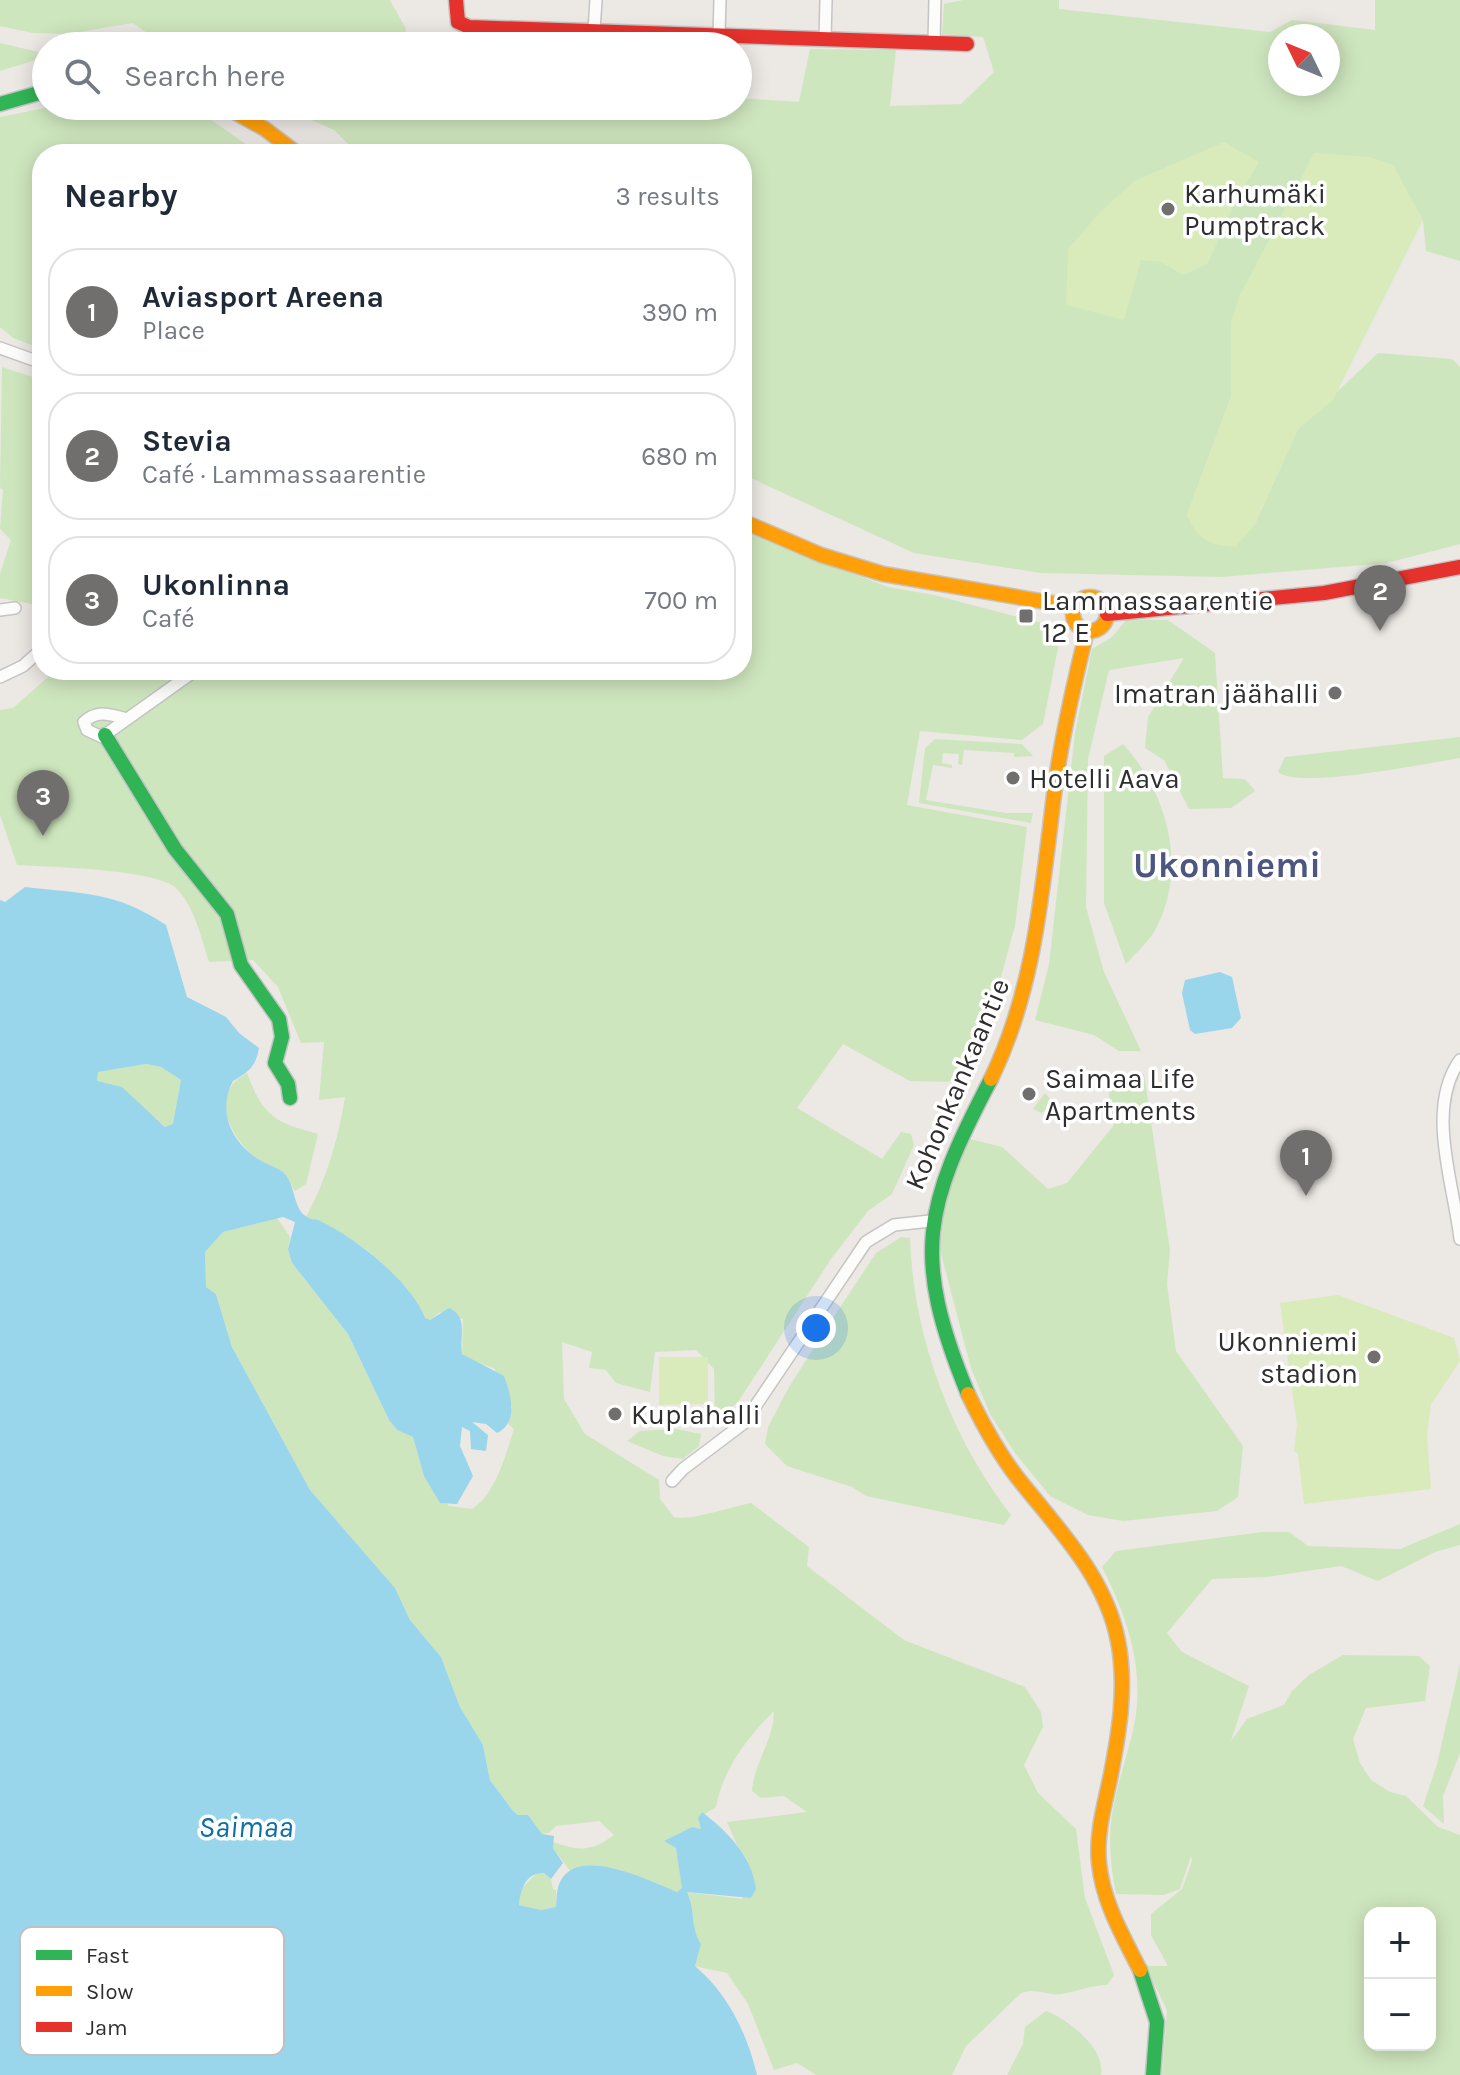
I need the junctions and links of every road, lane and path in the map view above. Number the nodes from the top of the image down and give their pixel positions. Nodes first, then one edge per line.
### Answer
1 (456, 0) edge
2 (596, 0) edge
3 (720, 0) edge
4 (826, 0) edge
5 (935, 0) edge
6 (594, 30) junction
7 (656, 32) edge
8 (719, 32) edge
9 (752, 36) edge
10 (825, 40) junction
11 (934, 42) junction
12 (967, 44) dead end
13 (32, 95) edge
14 (0, 104) edge
15 (249, 120) edge
16 (285, 144) edge
17 (0, 348) edge
18 (32, 359) edge
19 (752, 525) edge
20 (1460, 567) edge
21 (1075, 607) junction
22 (15, 608) dead end
23 (0, 610) edge
24 (1107, 614) junction
25 (1087, 631) junction
26 (32, 658) edge
27 (0, 677) edge
28 (182, 680) edge
29 (127, 719) junction
30 (104, 736) junction
31 (1460, 1060) edge
32 (290, 1098) dead end
33 (930, 1221) junction
34 (1460, 1232) edge
35 (672, 1481) dead end
36 (1153, 2075) edge

1 - 6 street
2 - 6 street
3 - 8 street
4 - 10 street
5 - 11 street
6 - 7 street
9 - 10 street
10 - 11 street
11 - 12 street
13 - 14 street
15 - 16 street
17 - 18 street
19 - 21 street
20 - 24 street
21 - 24 street
21 - 25 street
22 - 23 street
24 - 25 street
25 - 33 street, Kohonkankaantie
26 - 27 street
28 - 29 street
29 - 30 street
29 - 30 street
30 - 32 street
31 - 34 street
33 - 35 street
33 - 36 street, Kohonkankaantie

